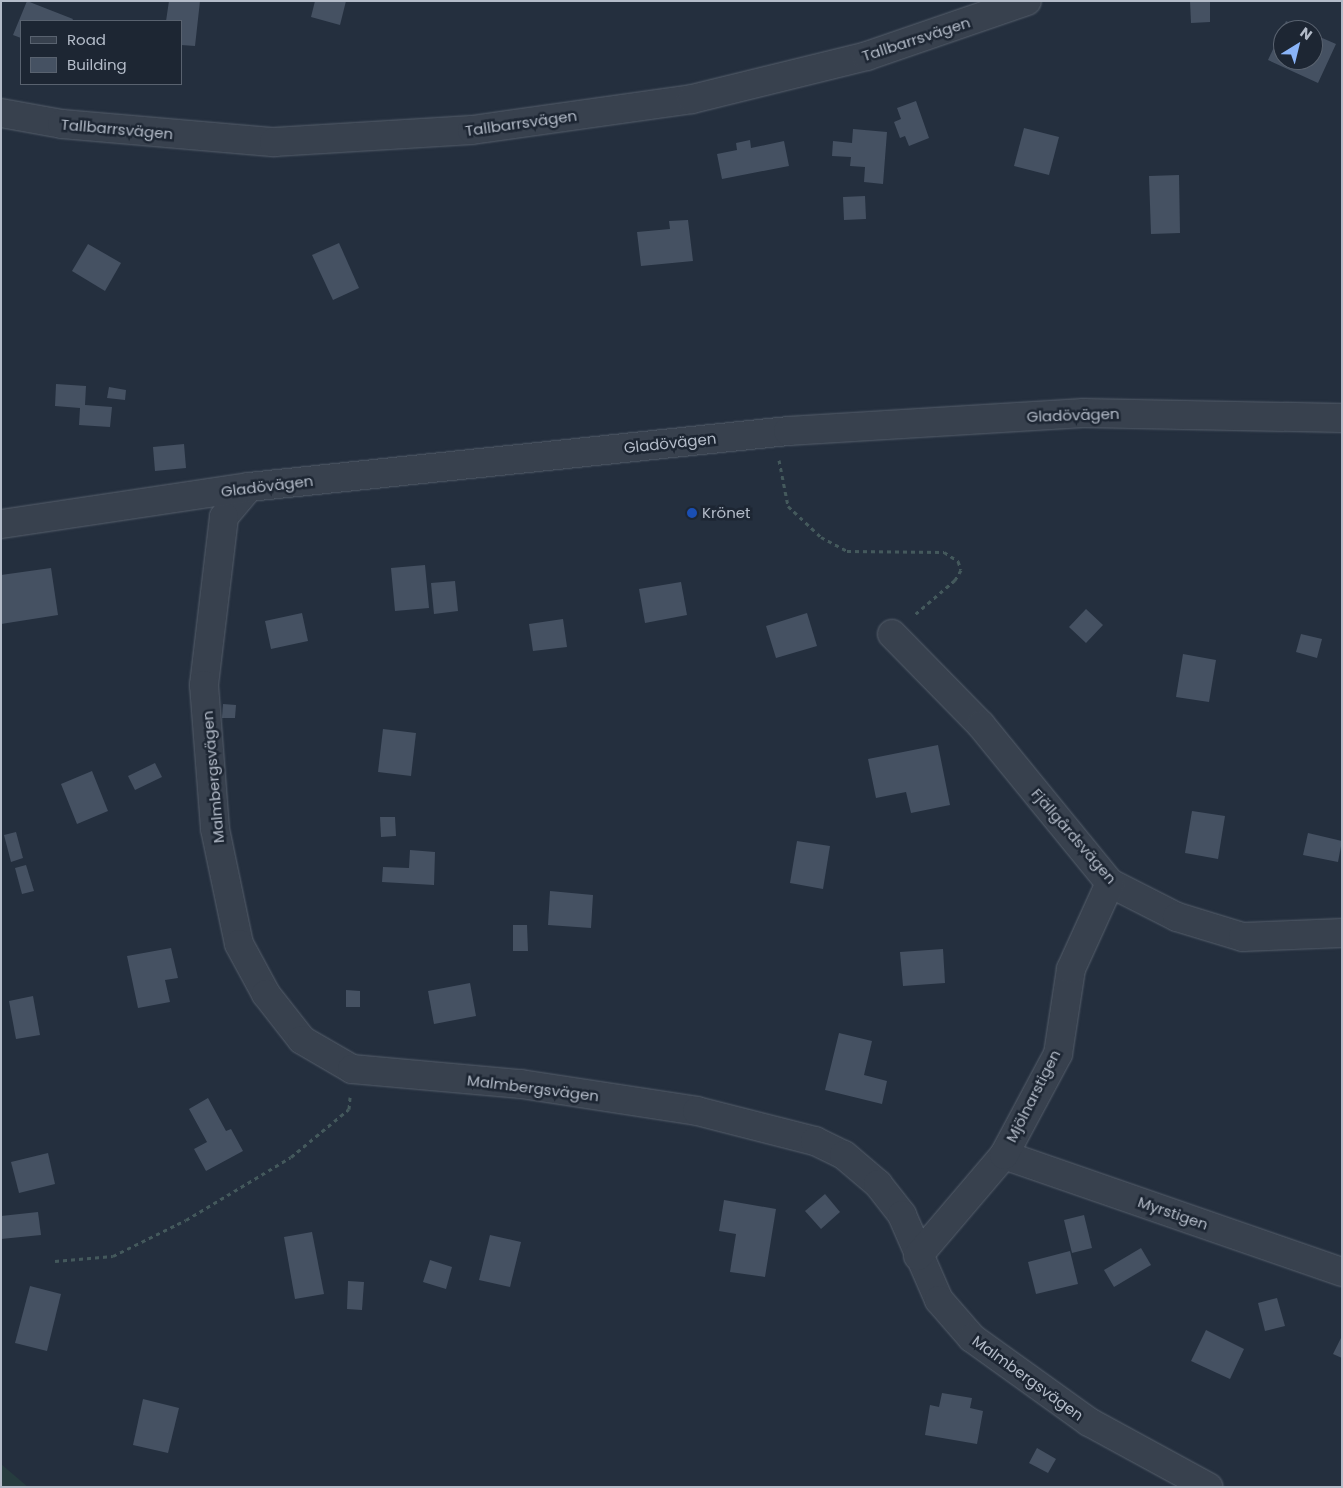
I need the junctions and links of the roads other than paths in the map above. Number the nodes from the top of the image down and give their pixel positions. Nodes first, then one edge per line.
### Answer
1 (1027, 1) edge
2 (1, 113) edge
3 (1342, 418) edge
4 (249, 487) junction
5 (1, 524) edge
6 (892, 634) road end
7 (1110, 883) junction
8 (1342, 933) edge
9 (1004, 1155) junction
10 (918, 1256) junction
11 (1342, 1272) edge
12 (1208, 1487) edge

1 - 2 street, Tallbarrsvägen
3 - 4 street, Gladövägen
4 - 5 street, Gladövägen
4 - 10 street, Malmbergsvägen
6 - 7 street, Fjällgårdsvägen
7 - 8 street, Fjällgårdsvägen
7 - 9 street, Mjölnarstigen
9 - 10 street, Mjölnarstigen
9 - 11 street, Myrstigen
10 - 12 street, Malmbergsvägen

